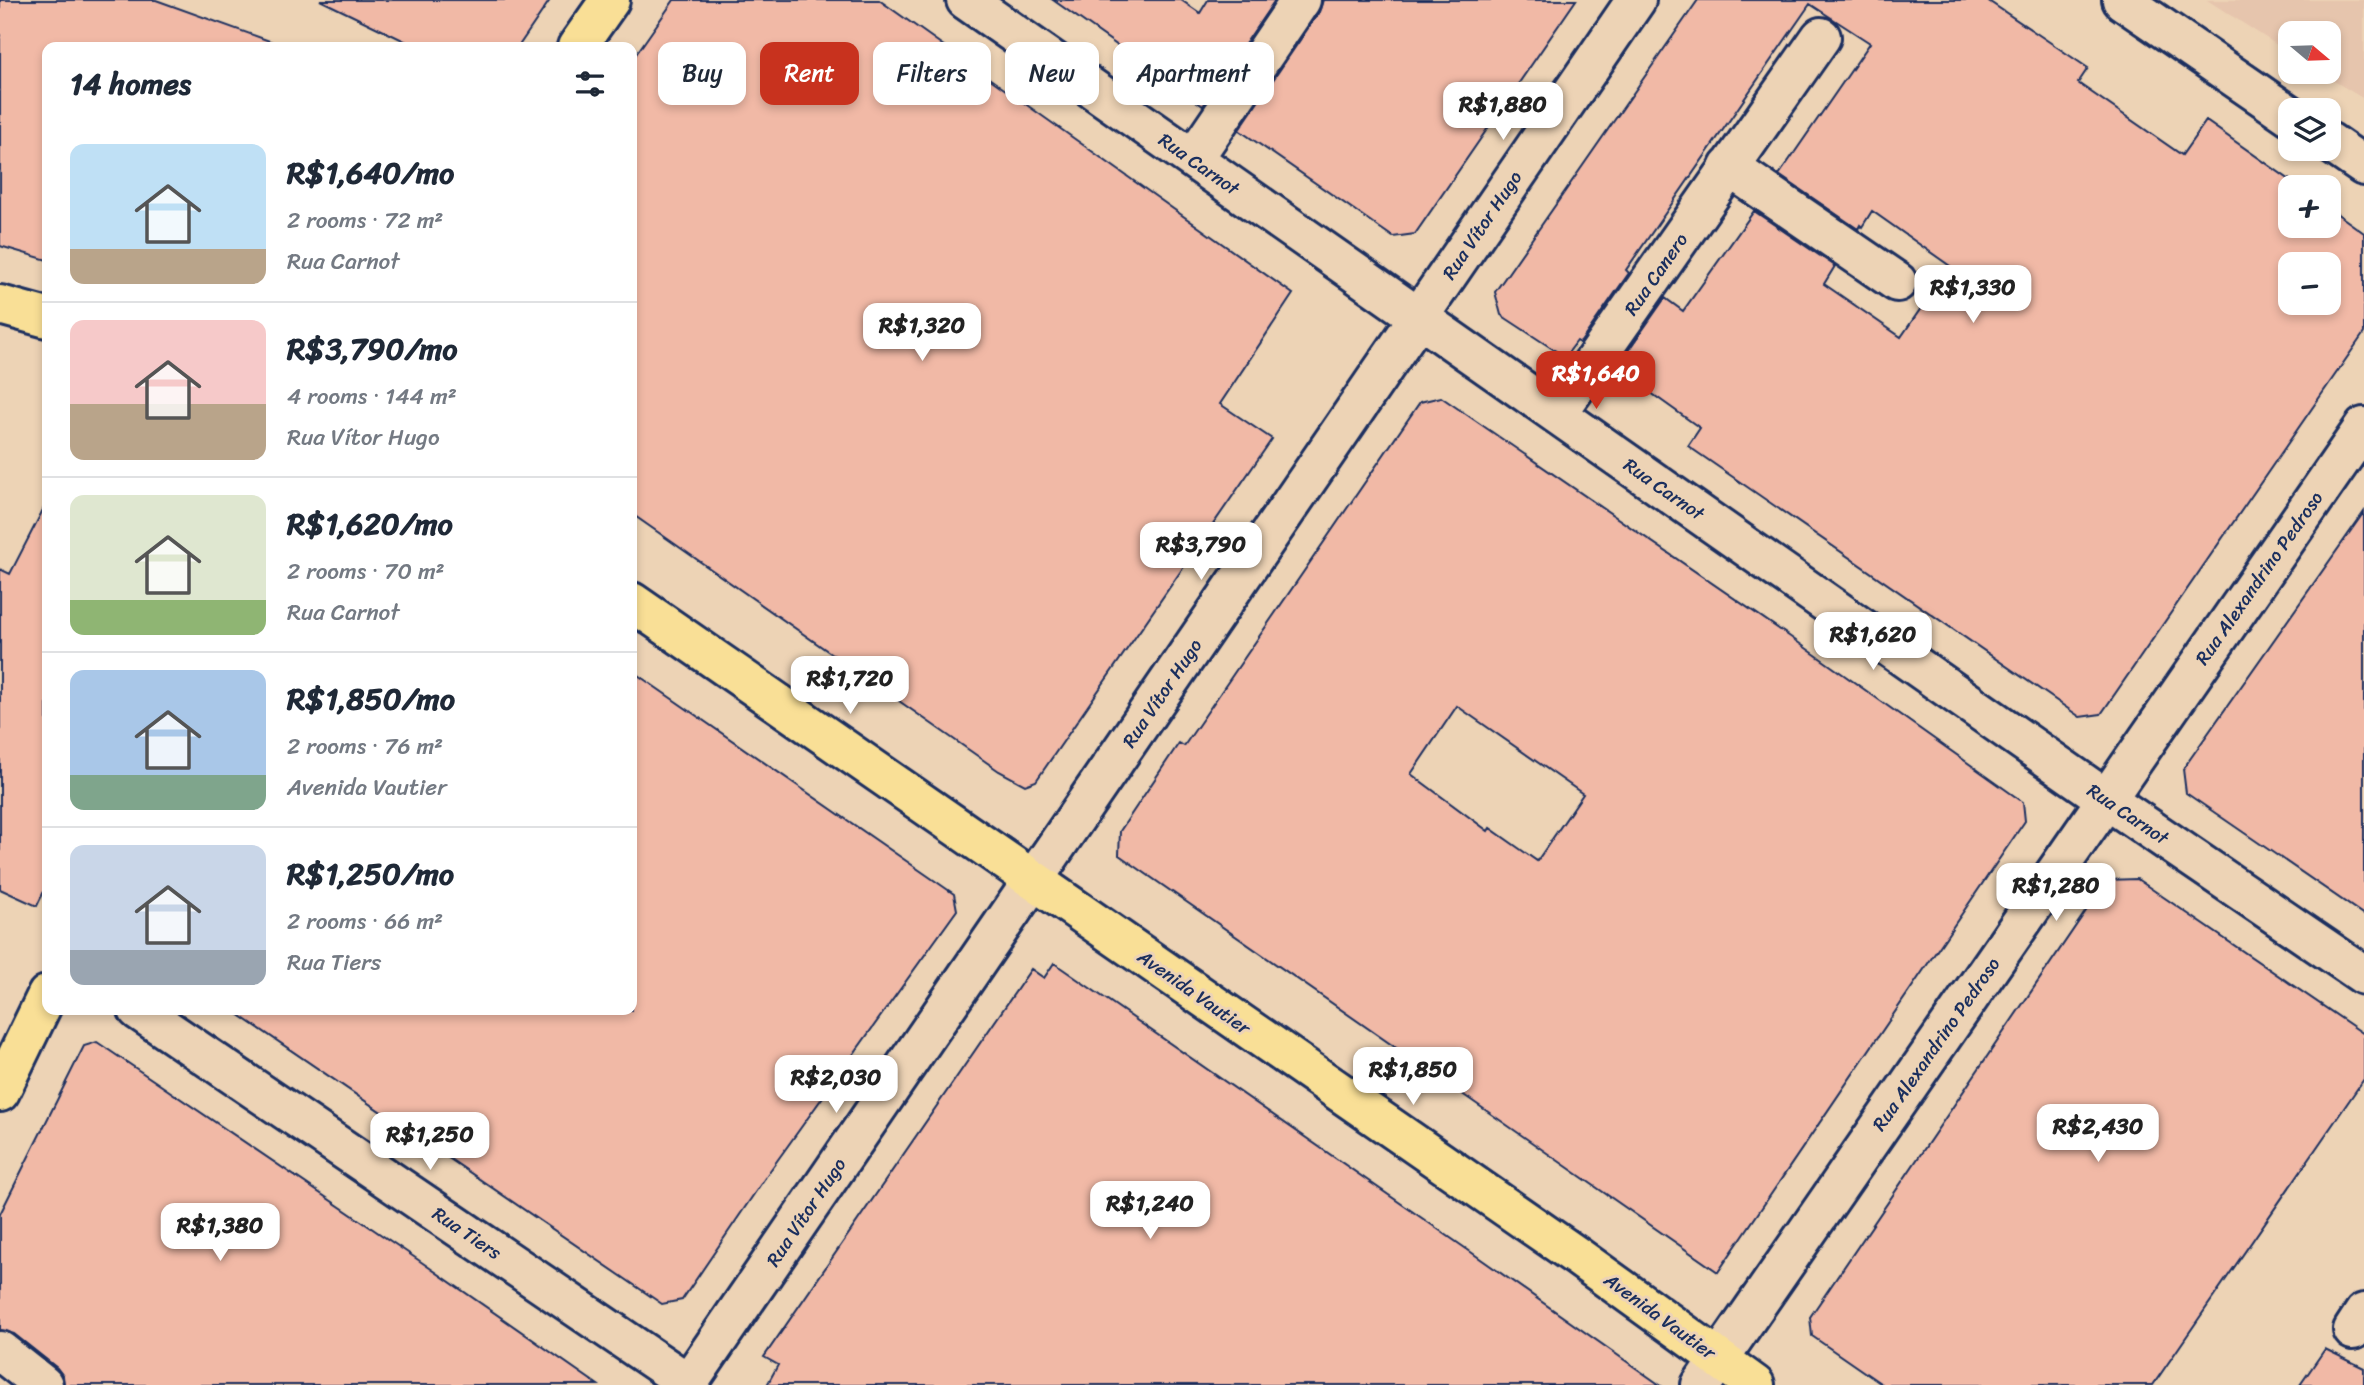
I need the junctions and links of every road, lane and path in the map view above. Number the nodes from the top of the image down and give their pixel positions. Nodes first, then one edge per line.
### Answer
1 (610, 0) edge
2 (966, 0) edge
3 (1301, 0) edge
4 (1636, 0) edge
5 (2122, 0) edge
6 (1821, 37) dead end
7 (581, 42) edge
8 (2278, 107) edge
9 (2341, 150) edge
10 (1193, 159) junction
11 (2364, 166) edge
12 (1729, 167) junction
13 (1897, 282) dead end
14 (0, 305) edge
15 (42, 317) edge
16 (1418, 318) junction
17 (1557, 414) junction
18 (2364, 427) edge
19 (637, 604) edge
20 (2106, 799) junction
21 (1034, 880) junction
22 (2364, 975) edge
23 (42, 1005) edge
24 (145, 1015) edge
25 (0, 1092) edge
26 (0, 1350) edge
27 (1710, 1372) edge
28 (689, 1384) edge
29 (43, 1385) edge
30 (1755, 1385) edge

1 - 7 main road
2 - 10 street, Rua Carnot
3 - 10 street
4 - 16 street, Rua Vítor Hugo
5 - 8 street
6 - 12 street, Rua Canero
9 - 11 street
10 - 16 street, Rua Carnot
12 - 13 street
12 - 17 street, Rua Canero
14 - 15 main road
16 - 17 street, Rua Carnot
16 - 21 street, Rua Vítor Hugo
17 - 20 street, Rua Carnot
18 - 20 street, Rua Alexandrino Pedroso
19 - 21 main road, Avenida Vautier
20 - 22 street, Rua Carnot
20 - 27 street, Rua Alexandrino Pedroso
21 - 27 main road, Avenida Vautier
21 - 28 street, Rua Vítor Hugo
23 - 25 main road
24 - 28 street, Rua Tiers
26 - 29 street
27 - 30 main road, Avenida Vautier

